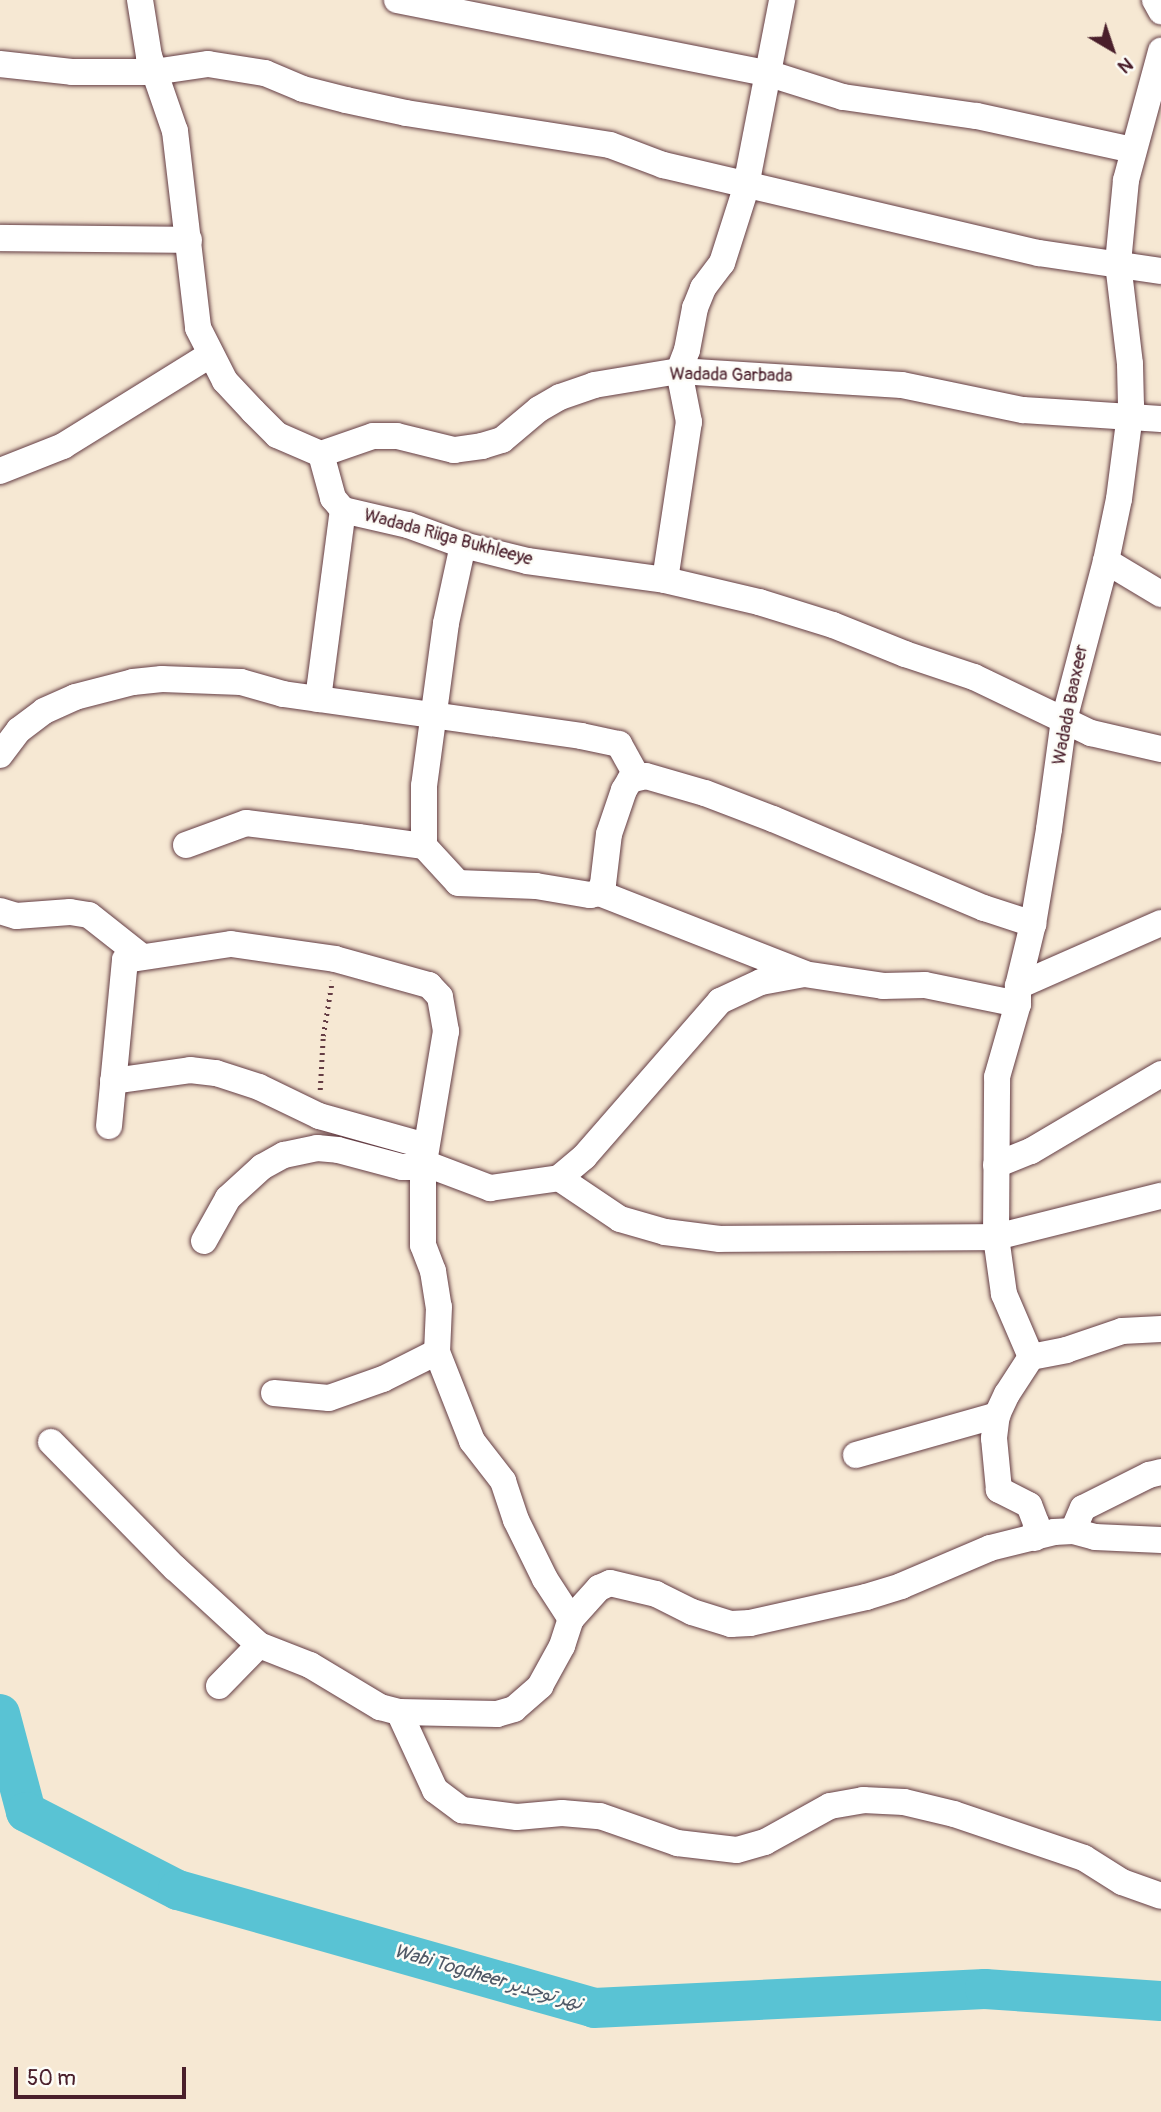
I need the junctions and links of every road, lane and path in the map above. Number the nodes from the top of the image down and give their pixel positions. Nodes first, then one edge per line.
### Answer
1 (140, 0) edge
2 (397, 0) edge
3 (782, 0) edge
4 (1155, 0) edge
5 (1161, 11) edge
6 (1161, 51) edge
7 (0, 64) edge
8 (155, 71) junction
9 (767, 73) junction
10 (1133, 150) junction
11 (746, 184) junction
12 (0, 238) edge
13 (189, 240) junction
14 (1118, 263) junction
15 (1161, 271) edge
16 (210, 355) junction
17 (679, 371) junction
18 (1128, 418) junction
19 (1161, 419) edge
20 (321, 454) junction
21 (0, 471) edge
22 (343, 510) junction
23 (463, 545) junction
24 (1106, 561) junction
25 (665, 580) junction
26 (1161, 594) edge
27 (318, 699) junction
28 (435, 717) junction
29 (1064, 720) junction
30 (1161, 749) edge
31 (0, 755) edge
32 (637, 776) junction
33 (186, 845) dead end
34 (424, 846) junction
35 (599, 893) junction
36 (0, 911) edge
37 (1161, 923) edge
38 (1033, 924) junction
39 (141, 956) junction
40 (335, 959) junction
41 (804, 974) junction
42 (1018, 995) junction
43 (1161, 1074) edge
44 (113, 1081) junction
45 (319, 1116) junction
46 (109, 1126) dead end
47 (424, 1159) junction
48 (996, 1165) junction
49 (559, 1178) junction
50 (1161, 1196) edge
51 (996, 1237) junction
52 (204, 1241) dead end
53 (1161, 1329) edge
54 (438, 1352) junction
55 (1031, 1357) junction
56 (274, 1393) dead end
57 (997, 1415) junction
58 (51, 1442) dead end
59 (856, 1455) dead end
60 (1161, 1472) edge
61 (1073, 1531) junction
62 (1035, 1538) junction
63 (1161, 1540) edge
64 (571, 1619) junction
65 (259, 1645) junction
66 (219, 1686) dead end
67 (399, 1712) junction
68 (1161, 1896) edge

1 - 8 street
2 - 9 street
3 - 9 street
4 - 5 street
6 - 10 street, Wadada Baaxeer
7 - 8 street
8 - 11 street
8 - 13 street
9 - 10 street
9 - 11 street
10 - 14 street, Wadada Baaxeer
11 - 14 street
11 - 17 street
12 - 13 street
13 - 16 street
14 - 15 street
14 - 18 street, Wadada Baaxeer
16 - 20 street
16 - 21 street
17 - 18 street, Wadada Garbada
17 - 20 street, Wadada Garbada
17 - 25 street
18 - 19 street, Wadada Garbada
18 - 24 street, Wadada Baaxeer
20 - 22 street, Wadada Riiga Bukhleeye
22 - 23 street, Wadada Riiga Bukhleeye
22 - 27 street
23 - 25 street, Wadada Riiga Bukhleeye
23 - 28 street
24 - 26 street
24 - 29 street, Wadada Baaxeer
25 - 29 street, Wadada Riiga Bukhleeye
27 - 28 street
27 - 31 street
28 - 32 street
28 - 34 street
29 - 30 street, Wadada Riiga Bukhleeye
29 - 38 street, Wadada Baaxeer
32 - 35 street
32 - 38 street
33 - 34 street
34 - 35 street
35 - 41 street
36 - 39 street
37 - 42 street
38 - 42 street, Wadada Baaxeer
39 - 40 street
39 - 44 street
40 - 45 path
40 - 47 street
41 - 42 street
41 - 49 street
42 - 48 street, Wadada Baaxeer
43 - 48 street
44 - 45 street
44 - 46 street
45 - 47 street
47 - 49 street
47 - 52 street
47 - 54 street
48 - 51 street, Wadada Baaxeer
49 - 51 street
50 - 51 street
51 - 55 street, Wadada Baaxeer
53 - 55 street
54 - 56 street
54 - 64 street
55 - 57 street
57 - 59 street
57 - 62 street
58 - 65 street
60 - 61 street
61 - 62 street
61 - 63 street
62 - 64 street
64 - 67 street
65 - 66 street
65 - 67 street
67 - 68 street

